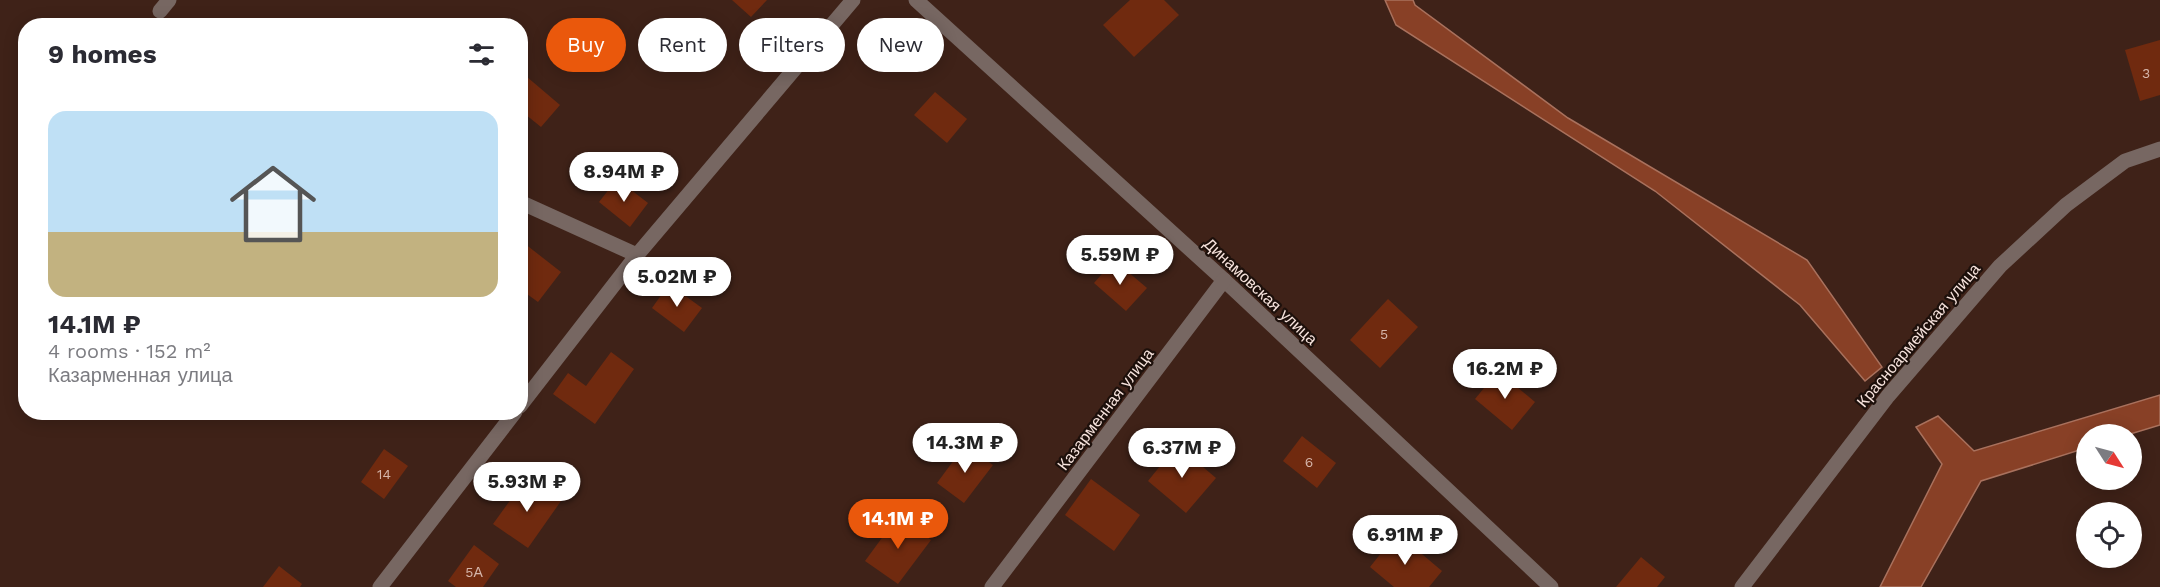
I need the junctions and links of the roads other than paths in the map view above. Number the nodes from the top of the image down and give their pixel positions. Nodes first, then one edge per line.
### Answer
1 (853, 0) edge
2 (916, 0) edge
3 (2160, 149) edge
4 (528, 206) edge
5 (637, 255) junction
6 (1224, 280) junction
7 (528, 396) edge
8 (509, 420) edge
9 (380, 587) edge
10 (992, 587) edge
11 (1551, 587) edge
12 (1742, 587) edge

1 - 5 street
2 - 6 street, Динамовская улица
3 - 12 street, Красноармейская улица
4 - 5 street
5 - 7 street
6 - 10 street, Казарменная улица
6 - 11 street, Динамовская улица
8 - 9 street

